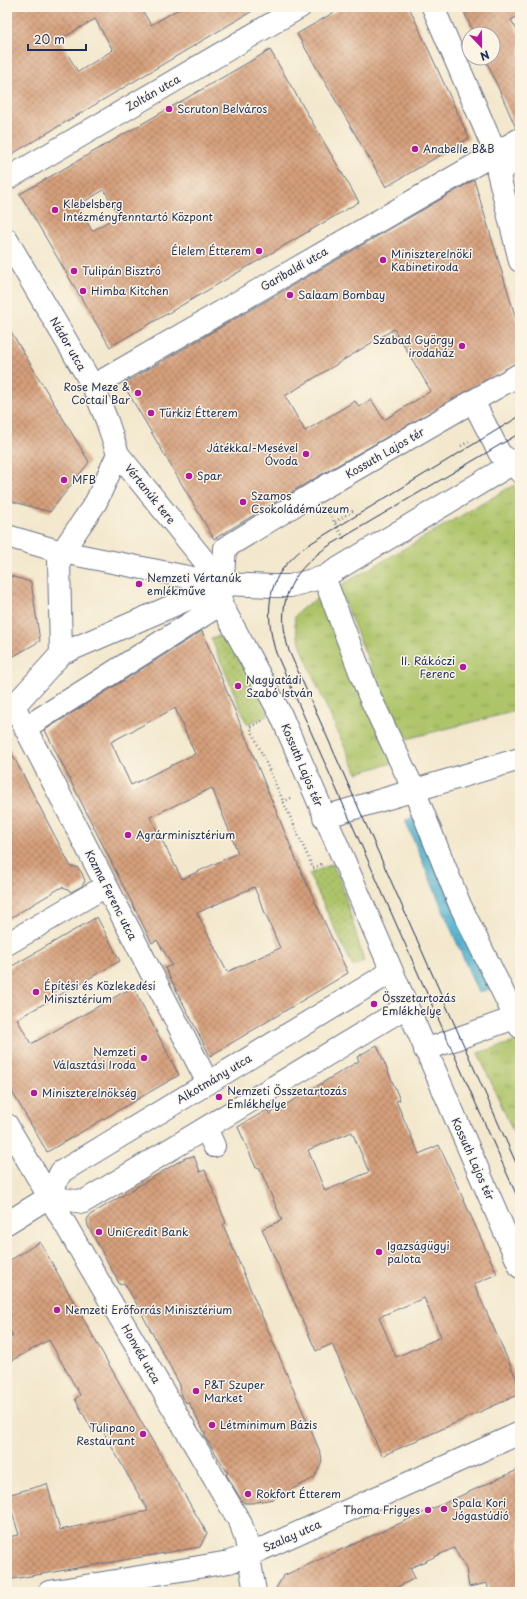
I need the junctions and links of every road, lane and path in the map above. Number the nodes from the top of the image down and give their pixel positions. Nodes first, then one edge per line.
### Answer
1 (300, 7) edge
2 (433, 7) edge
3 (520, 139) edge
4 (520, 158) edge
5 (497, 162) junction
6 (7, 179) edge
7 (7, 240) edge
8 (520, 261) edge
9 (520, 374) edge
10 (93, 386) junction
11 (473, 401) junction
12 (118, 454) junction
13 (518, 465) edge
14 (316, 492) junction
15 (354, 510) dead end
16 (335, 522) junction
17 (7, 536) edge
18 (62, 552) junction
19 (356, 557) junction
20 (324, 577) junction
21 (222, 594) junction
22 (61, 654) junction
23 (10, 708) edge
24 (279, 713) junction
25 (25, 728) junction
26 (520, 759) edge
27 (414, 790) junction
28 (324, 817) junction
29 (312, 868) dead end
30 (106, 886) junction
31 (7, 944) edge
32 (391, 972) junction
33 (406, 1006) junction
34 (519, 1020) edge
35 (425, 1050) junction
36 (208, 1083) junction
37 (7, 1125) edge
38 (49, 1197) junction
39 (7, 1223) edge
40 (520, 1267) edge
41 (520, 1433) edge
42 (249, 1555) junction
43 (49, 1592) edge
44 (255, 1592) edge

1 - 6 street, Zoltán utca
2 - 5 street
3 - 5 street
4 - 5 street
5 - 8 street
5 - 10 street, Garibaldi utca
7 - 10 street, Nádor utca
9 - 11 street, Kossuth Lajos tér
10 - 12 street, Nádor utca
11 - 13 street
11 - 14 street, Kossuth Lajos tér
12 - 18 street, Vértanúk tere
12 - 21 street, Vértanúk tere
13 - 19 street
14 - 16 path
14 - 21 street, Kossuth Lajos tér
15 - 16 path
16 - 19 path
17 - 18 street
18 - 21 street
18 - 22 street, Vértanúk tere
19 - 20 street
20 - 21 street
20 - 27 street
21 - 22 street
21 - 24 street, Kossuth Lajos tér
21 - 25 street
22 - 23 street
23 - 25 street, Kozma Ferenc utca
24 - 28 street, Kossuth Lajos tér
24 - 29 path
25 - 30 street, Kozma Ferenc utca
26 - 27 street, Kossuth Lajos tér
27 - 28 street, Kossuth Lajos tér
27 - 34 street
28 - 32 street, Kossuth Lajos tér
30 - 31 street
30 - 36 street, Kozma Ferenc utca
32 - 33 street, Kossuth Lajos tér
32 - 36 street, Alkotmány utca
33 - 35 street, Kossuth Lajos tér
33 - 38 street
34 - 35 street
35 - 40 street, Kossuth Lajos tér
36 - 38 street, Alkotmány utca
37 - 38 street, Honvéd utca
38 - 39 street
38 - 42 street, Honvéd utca
41 - 42 street, Szalay utca
42 - 43 street, Szalay utca
42 - 44 street, Honvéd utca

